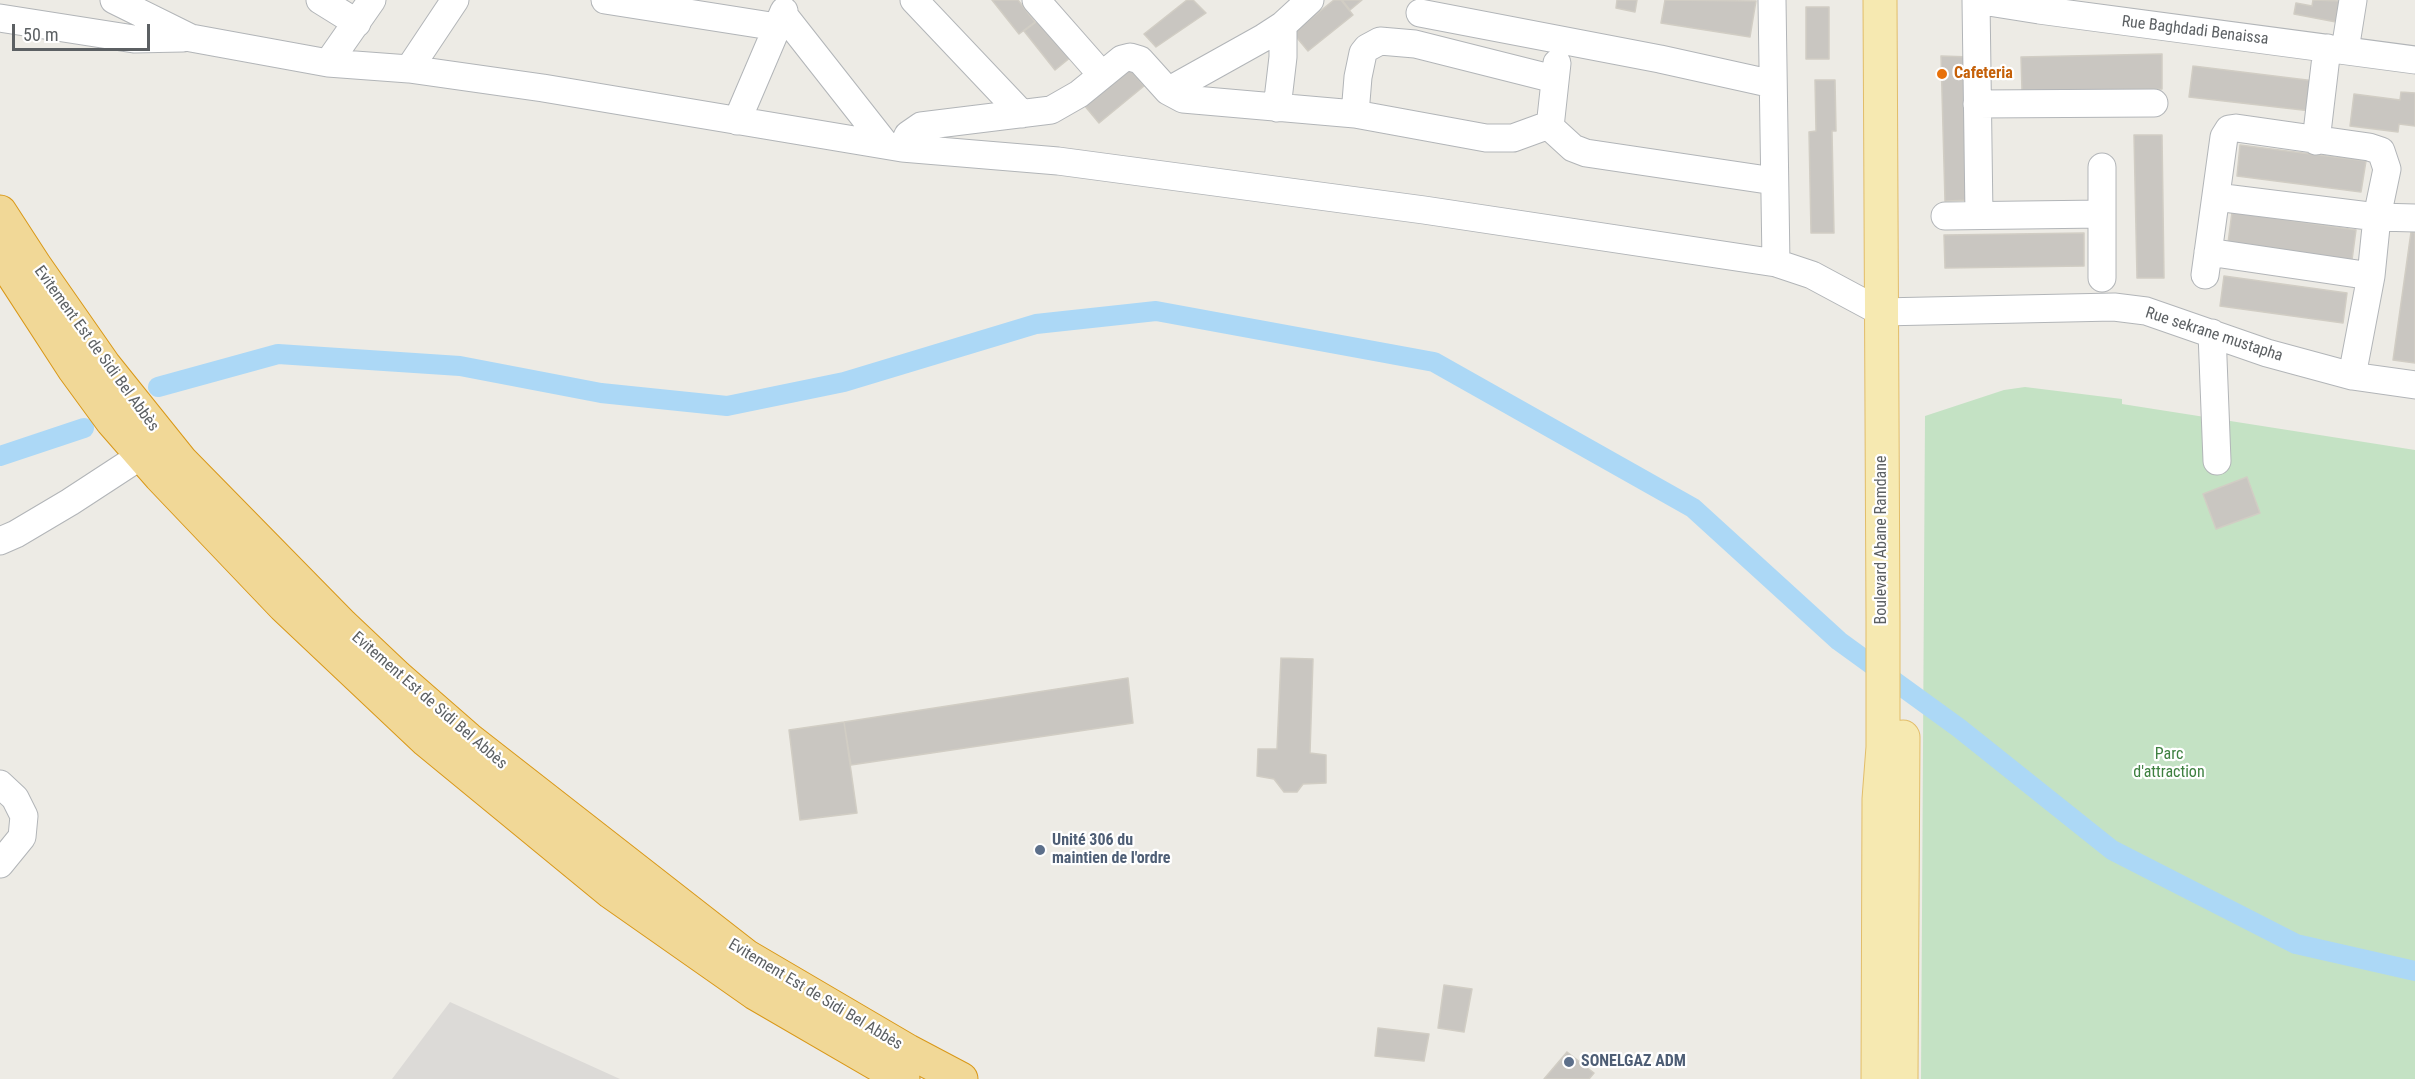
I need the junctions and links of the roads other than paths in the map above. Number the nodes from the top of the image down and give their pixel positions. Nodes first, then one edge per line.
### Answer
1 (114, 0) edge
2 (320, 0) edge
3 (372, 0) edge
4 (455, 0) edge
5 (605, 0) edge
6 (914, 0) edge
7 (1036, 0) edge
8 (1310, 0) edge
9 (1772, 0) edge
10 (1880, 0) edge
11 (1902, 0) edge
12 (1976, 0) edge
13 (2353, 0) edge
14 (1421, 6) edge
15 (2047, 6) edge
16 (783, 14) edge
17 (0, 18) edge
18 (357, 22) junction
19 (1283, 25) junction
20 (191, 38) junction
21 (1561, 41) junction
22 (1415, 44) junction
23 (2336, 49) junction
24 (2415, 60) edge
25 (328, 63) junction
26 (408, 69) junction
27 (1102, 75) junction
28 (1554, 79) junction
29 (1773, 84) junction
30 (1168, 91) junction
31 (2154, 103) dead end
32 (1977, 104) junction
33 (1277, 108) junction
34 (1022, 114) junction
35 (1355, 114) junction
36 (737, 121) junction
37 (1550, 127) junction
38 (2316, 141) junction
39 (894, 146) junction
40 (2102, 167) dead end
41 (1774, 181) junction
42 (2216, 197) junction
43 (0, 212) edge
44 (2102, 214) junction
45 (1979, 215) junction
46 (1945, 216) dead end
47 (2377, 218) junction
48 (2415, 218) edge
49 (0, 255) edge
50 (1776, 263) junction
51 (2371, 276) junction
52 (2102, 278) dead end
53 (1891, 312) junction
54 (2212, 333) junction
55 (2352, 376) junction
56 (2415, 385) edge
57 (142, 455) junction
58 (2217, 461) dead end
59 (0, 541) edge
60 (1893, 745) junction
61 (5, 794) edge
62 (0, 864) edge
63 (903, 1079) edge
64 (960, 1079) edge
65 (1878, 1079) edge
66 (1901, 1079) edge

1 - 20 street
2 - 18 street
3 - 18 street
4 - 26 street
5 - 16 street
6 - 34 street
7 - 27 street
8 - 19 street
9 - 29 street
10 - 53 main road, Boulevard Abane Ramdane
11 - 53 main road, Boulevard Abane Ramdane
12 - 15 street, Rue Baghdadi Benaissa
12 - 32 street
13 - 23 street
14 - 21 street
14 - 22 street
15 - 23 street, Rue Baghdadi Benaissa
16 - 36 street
16 - 39 street
17 - 20 street
18 - 25 street
19 - 30 street
19 - 33 street
20 - 25 street
21 - 28 street
21 - 29 street
22 - 28 street
22 - 35 street
23 - 24 street, Rue Baghdadi Benaissa
23 - 38 street
25 - 26 street
26 - 36 street
27 - 30 street
27 - 34 street
28 - 37 street
29 - 41 street
30 - 33 street
31 - 32 street
32 - 45 street
33 - 35 street
34 - 39 street
35 - 37 street
36 - 39 street
37 - 41 street
38 - 42 street
38 - 47 street
39 - 50 street
40 - 44 street
41 - 50 street
42 - 47 street
42 - 51 street
43 - 64 highway, Evitement Est de Sidi Bel Abbès
44 - 45 street
44 - 52 street
45 - 46 street
47 - 48 street
47 - 51 street
49 - 57 highway, Evitement Est de Sidi Bel Abbès
50 - 53 street
51 - 55 street
53 - 54 street, Rue sekrane mustapha
53 - 60 main road, Boulevard Abane Ramdane
54 - 55 street, Rue sekrane mustapha
54 - 58 street
55 - 56 street, Rue sekrane mustapha
57 - 59 street
57 - 63 highway, Evitement Est de Sidi Bel Abbès
60 - 65 main road, Boulevard Abane Ramdane
60 - 66 main road, Boulevard Abane Ramdane
61 - 62 street

